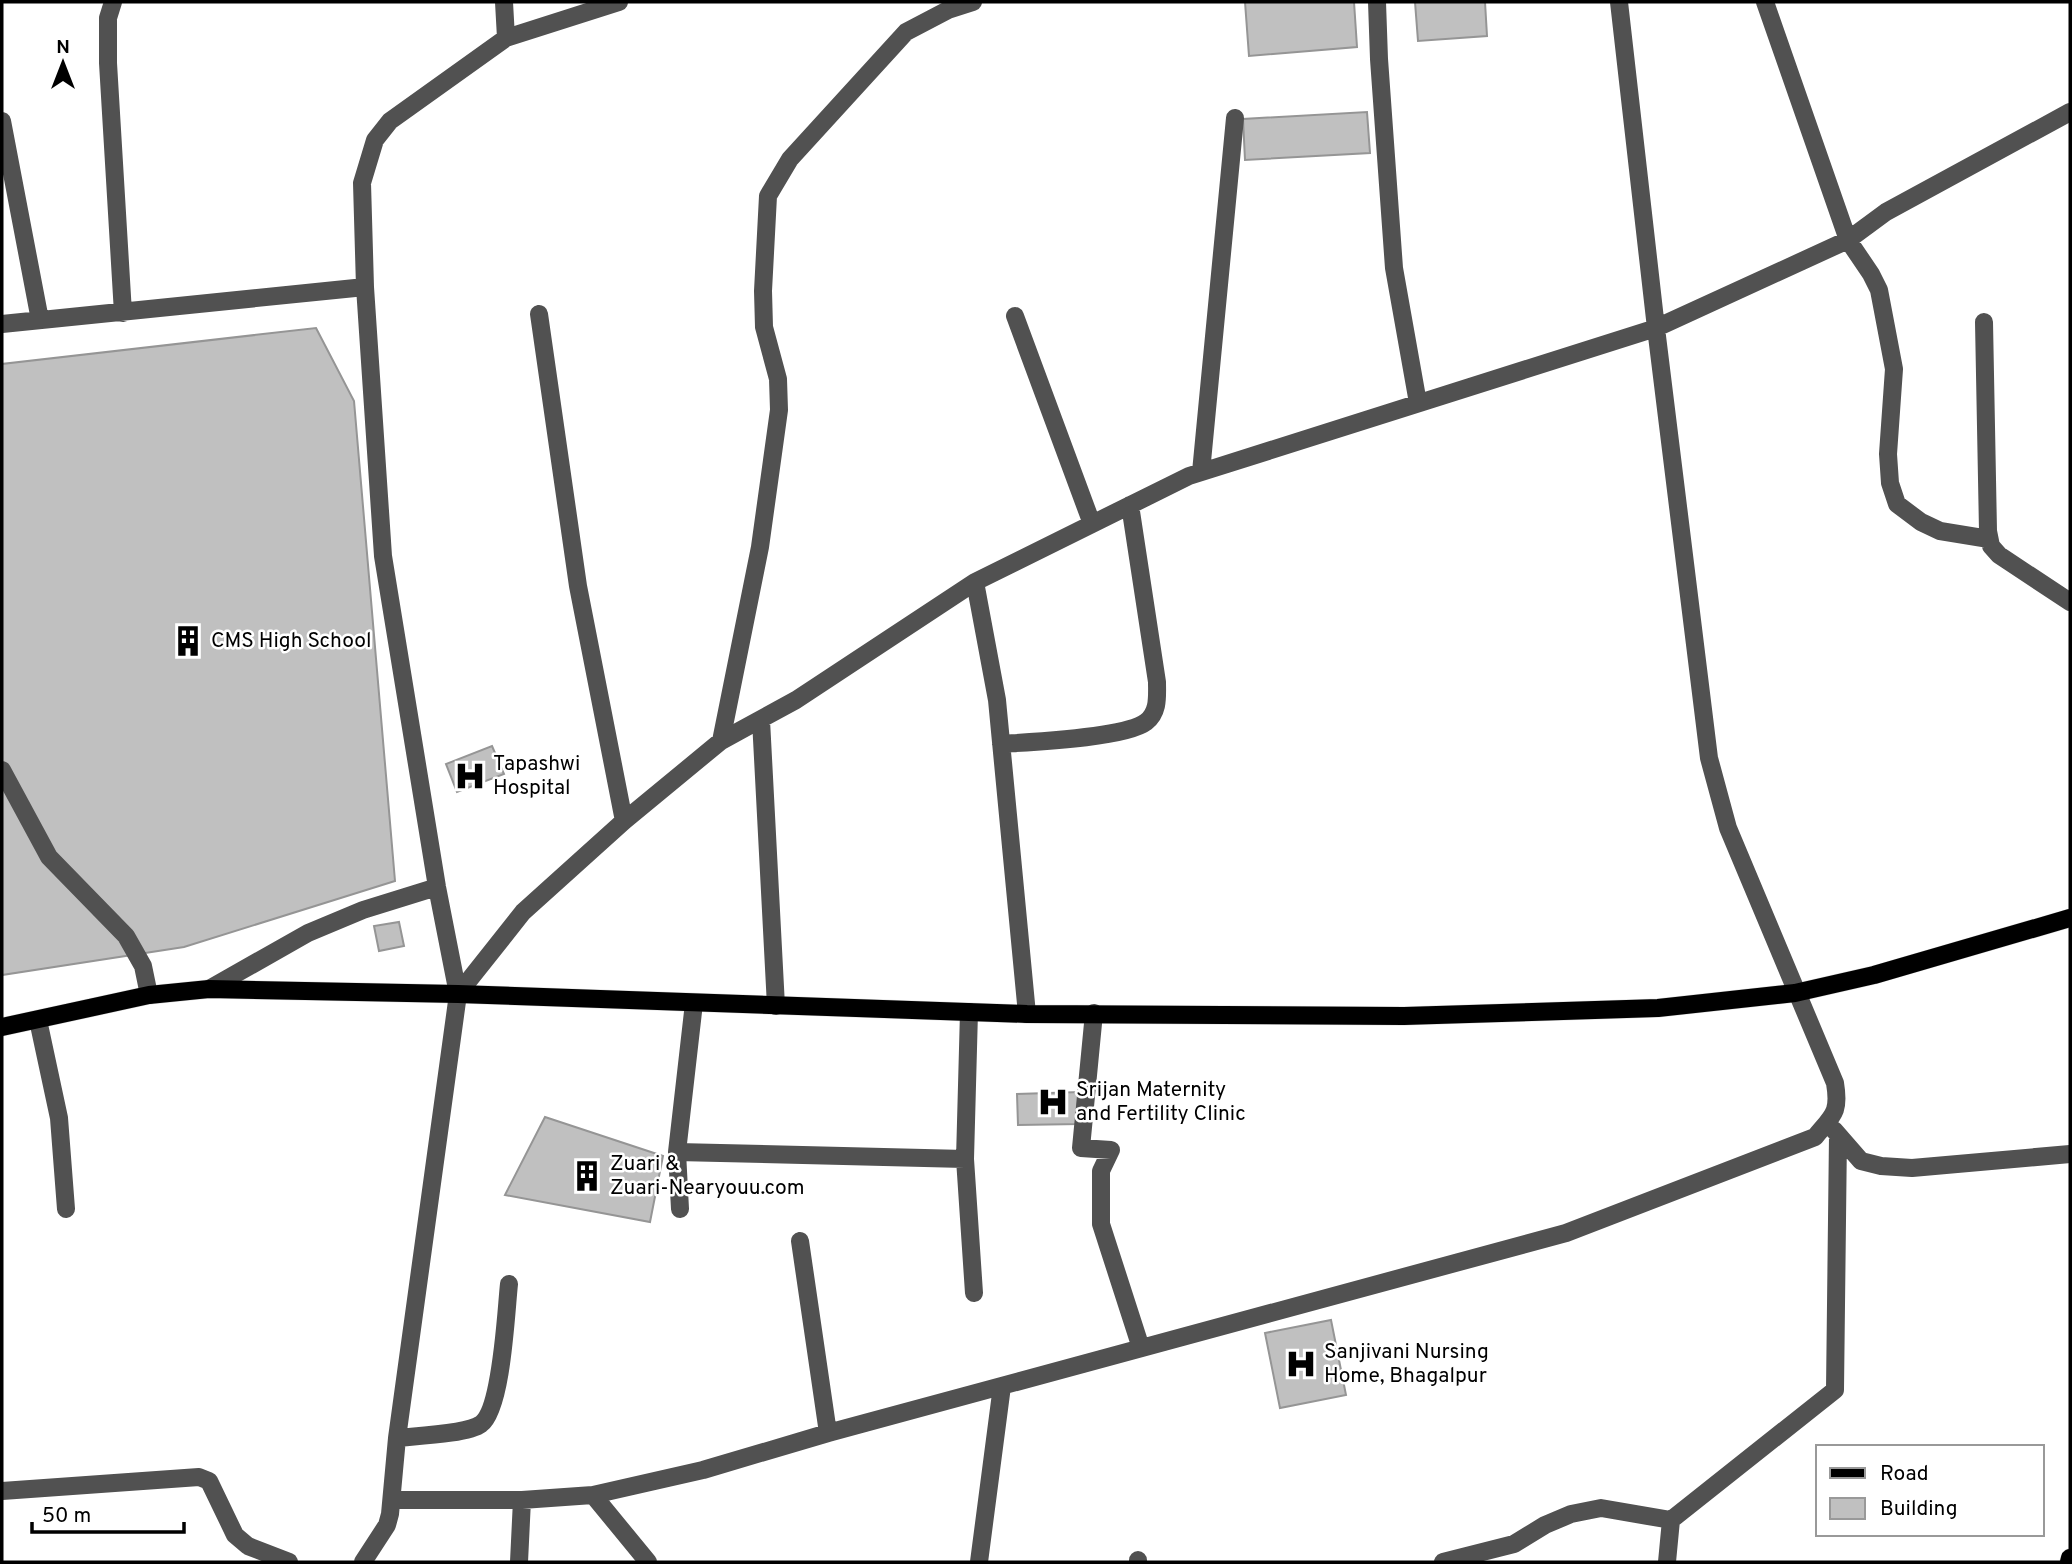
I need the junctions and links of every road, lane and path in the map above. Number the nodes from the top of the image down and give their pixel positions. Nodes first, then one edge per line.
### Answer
1 (113, 2) edge
2 (504, 2) edge
3 (973, 2) edge
4 (1377, 2) edge
5 (1619, 2) edge
6 (1765, 2) edge
7 (611, 3) edge
8 (506, 38) junction
9 (2070, 112) edge
10 (1235, 118) dead end
11 (2, 121) edge
12 (1849, 240) junction
13 (365, 287) junction
14 (124, 313) junction
15 (539, 314) dead end
16 (1015, 316) dead end
17 (40, 320) junction
18 (1983, 322) dead end
19 (2, 324) edge
20 (1656, 328) junction
21 (1418, 403) junction
22 (1201, 472) junction
23 (1130, 505) junction
24 (1092, 524) junction
25 (1989, 539) junction
26 (975, 582) junction
27 (2070, 602) edge
28 (761, 720) junction
29 (722, 741) junction
30 (1002, 744) junction
31 (2, 769) edge
32 (624, 821) junction
33 (437, 887) junction
34 (2070, 918) edge
35 (209, 989) junction
36 (1795, 993) junction
37 (458, 994) junction
38 (149, 995) junction
39 (694, 1003) junction
40 (776, 1006) junction
41 (969, 1012) junction
42 (1094, 1013) junction
43 (1027, 1014) junction
44 (37, 1020) junction
45 (2, 1027) edge
46 (1832, 1129) junction
47 (677, 1152) junction
48 (2070, 1154) edge
49 (965, 1159) junction
50 (66, 1209) dead end
51 (680, 1209) dead end
52 (800, 1241) dead end
53 (509, 1284) dead end
54 (974, 1293) dead end
55 (1141, 1349) junction
56 (1002, 1386) junction
57 (828, 1433) junction
58 (397, 1438) junction
59 (2, 1491) edge
60 (593, 1495) junction
61 (393, 1500) junction
62 (522, 1500) junction
63 (1671, 1520) junction
64 (289, 1562) edge
65 (363, 1562) edge
66 (519, 1562) edge
67 (648, 1562) edge
68 (979, 1562) edge
69 (1443, 1562) edge
70 (1667, 1562) edge

1 - 14 street
2 - 8 street
3 - 29 street
4 - 21 street
5 - 20 street
6 - 12 street
7 - 8 street
8 - 13 street
9 - 12 street
10 - 22 street
11 - 17 street
12 - 20 street
12 - 25 street
13 - 14 street
13 - 33 street
14 - 17 street
15 - 32 street
16 - 24 street
17 - 19 street
18 - 25 street
20 - 21 street
20 - 36 street
21 - 22 street
22 - 23 street
23 - 24 street
23 - 30 street
24 - 26 street
25 - 27 street
26 - 28 street
26 - 30 street
28 - 29 street
28 - 40 street
29 - 32 street
30 - 43 street
31 - 38 street
32 - 37 street
33 - 35 street
33 - 37 street
34 - 36 main road
35 - 37 main road
35 - 38 main road
36 - 42 main road
36 - 46 street
37 - 39 main road
37 - 58 street
38 - 44 main road
39 - 40 main road
39 - 47 street
40 - 41 main road
41 - 43 main road
41 - 49 street
42 - 43 main road
42 - 55 street
44 - 45 main road
44 - 50 street
46 - 48 street
46 - 55 street
46 - 63 street
47 - 49 street
47 - 51 street
49 - 54 street
52 - 57 street
53 - 58 street
55 - 56 street
56 - 57 street
56 - 68 street
57 - 60 street
58 - 61 street
59 - 64 street
60 - 62 street
60 - 67 street
61 - 62 street
61 - 65 street
62 - 66 street
63 - 69 street
63 - 70 street

